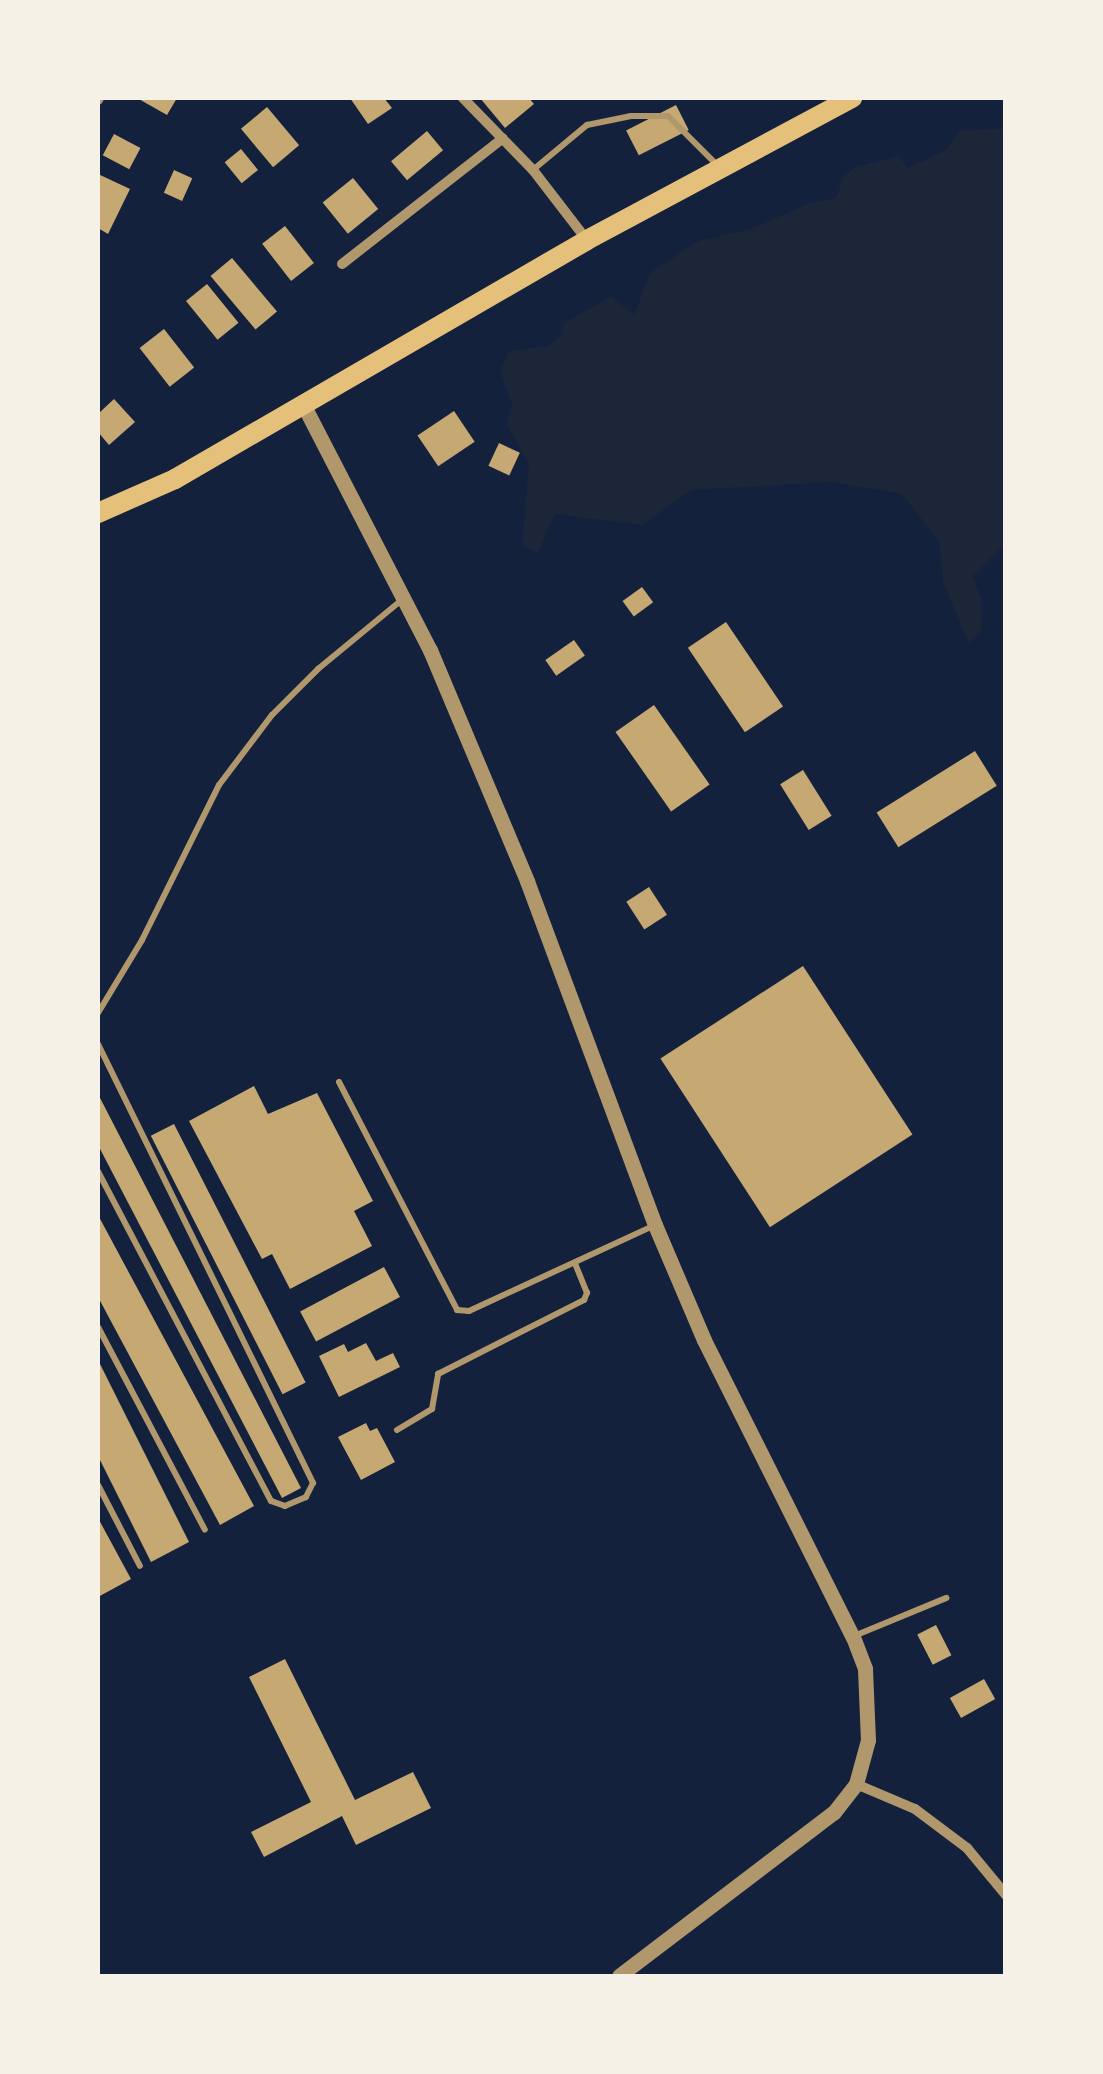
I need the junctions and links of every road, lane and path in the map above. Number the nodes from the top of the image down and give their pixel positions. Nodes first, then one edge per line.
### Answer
1 (463, 98) edge
2 (852, 98) edge
3 (502, 138) junction
4 (721, 168) junction
5 (532, 170) junction
6 (586, 240) junction
7 (342, 264) dead end
8 (304, 406) junction
9 (98, 513) edge
10 (405, 597) junction
11 (98, 1013) edge
12 (98, 1044) edge
13 (339, 1082) dead end
14 (98, 1171) edge
15 (654, 1225) junction
16 (575, 1264) junction
17 (98, 1327) edge
18 (397, 1430) dead end
19 (98, 1485) edge
20 (205, 1530) dead end
21 (140, 1566) dead end
22 (946, 1598) dead end
23 (853, 1637) junction
24 (856, 1784) junction
25 (1006, 1895) edge
26 (619, 1976) edge

1 - 3 street
2 - 4 main road
3 - 5 street
3 - 7 street
4 - 5 lane
4 - 6 main road
5 - 6 street
6 - 8 main road
8 - 9 main road
8 - 10 street
10 - 11 lane
10 - 15 street
12 - 14 lane
13 - 16 lane
15 - 16 lane
15 - 23 street
16 - 18 lane
17 - 20 lane
19 - 21 lane
22 - 23 lane
23 - 24 street
24 - 25 street
24 - 26 street

